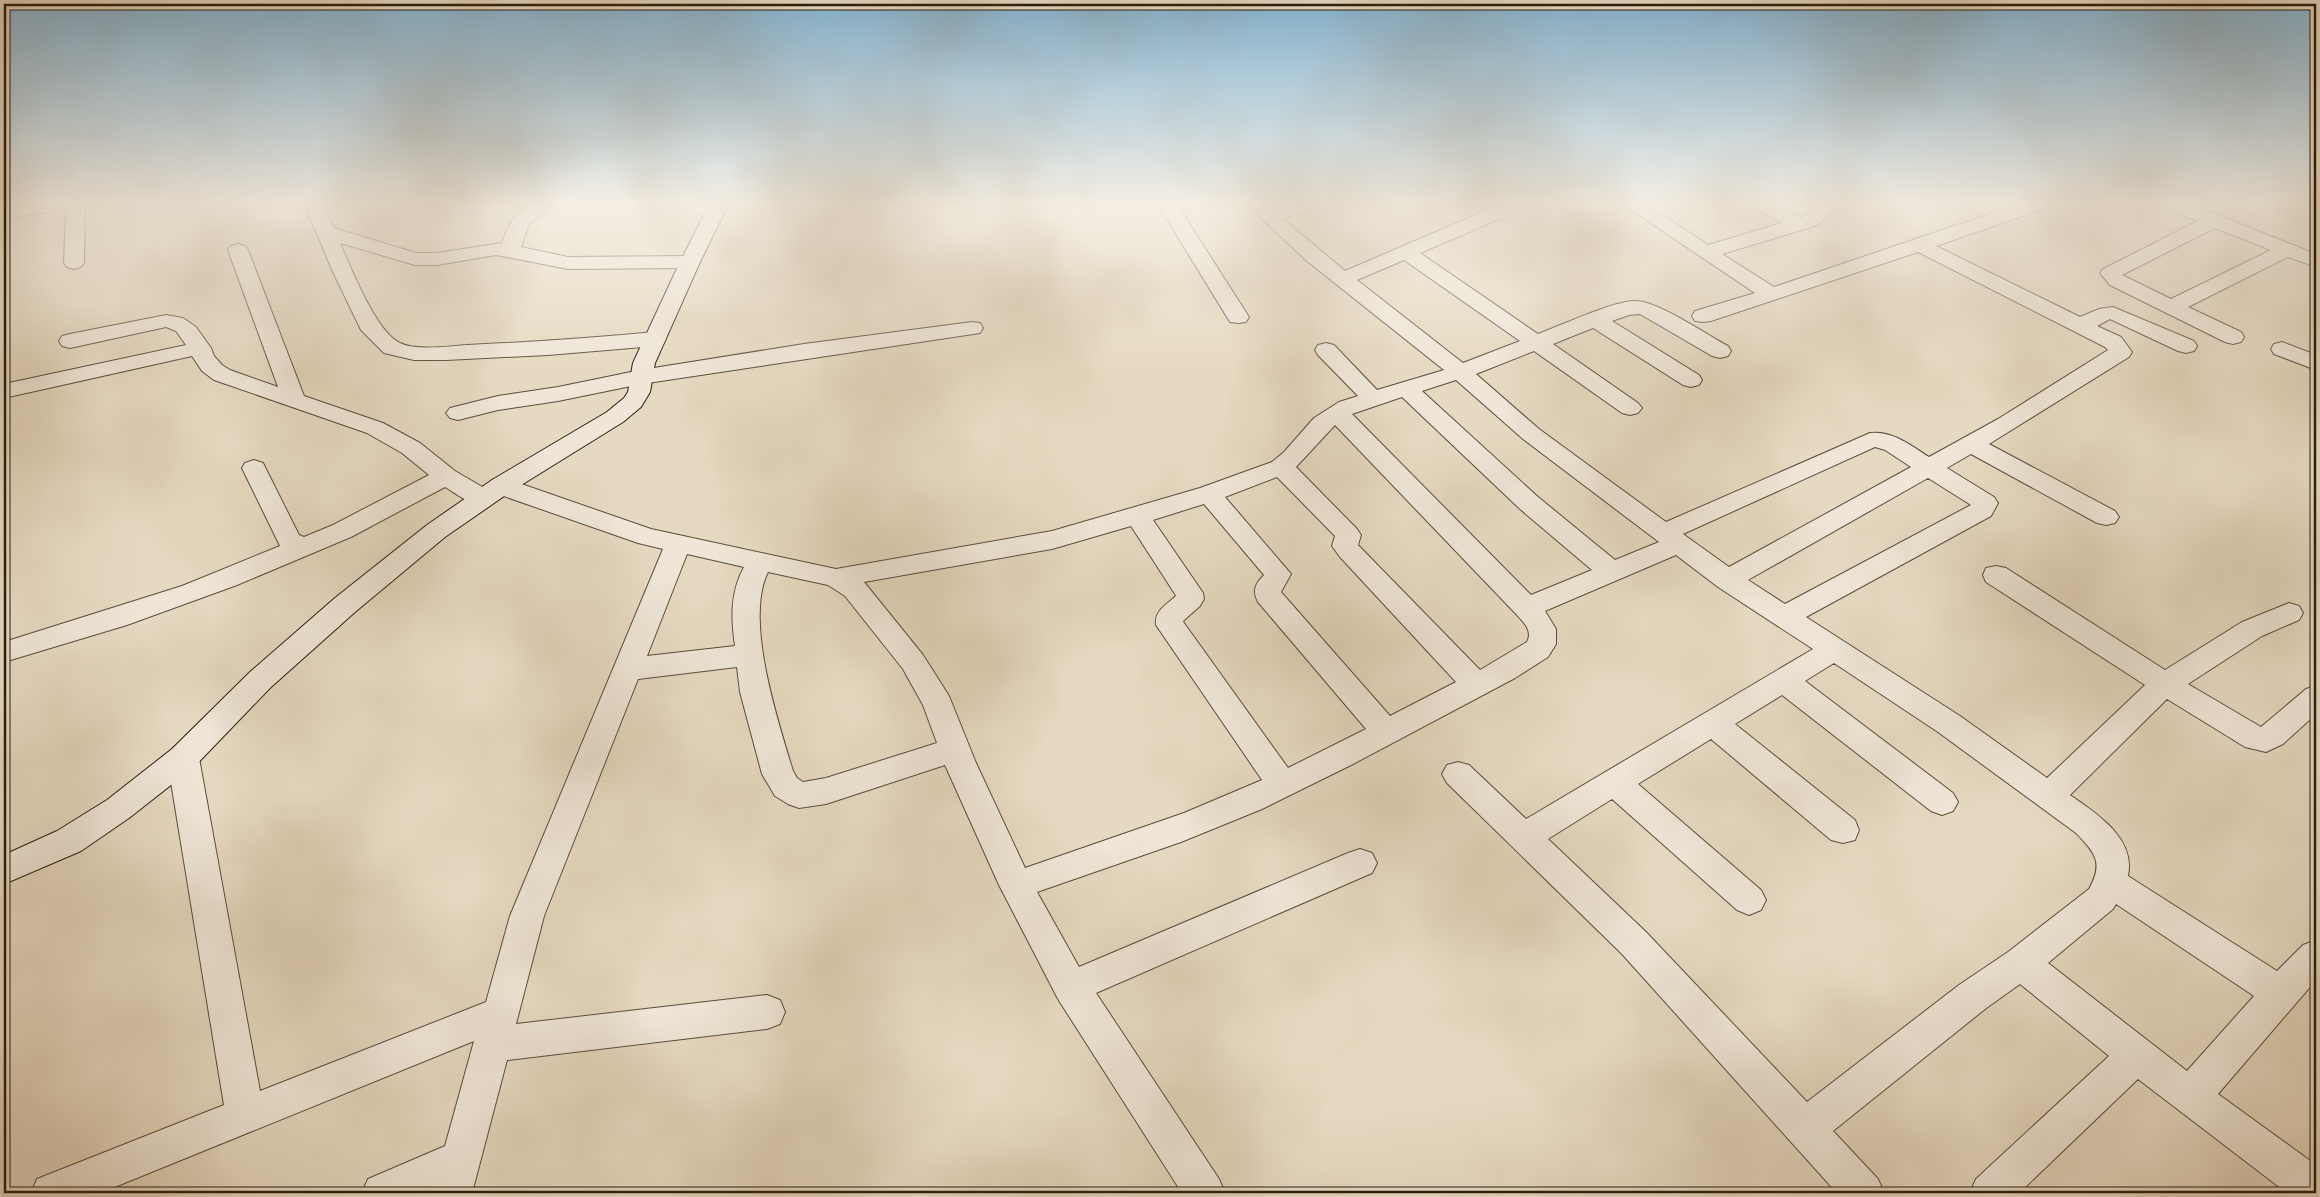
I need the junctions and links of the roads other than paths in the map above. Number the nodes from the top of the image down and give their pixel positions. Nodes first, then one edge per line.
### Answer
1 (74, 259) edge
2 (241, 259) edge
3 (338, 259) edge
4 (415, 259) edge
5 (438, 259) edge
6 (543, 259) edge
7 (692, 259) edge
8 (1201, 259) edge
9 (1318, 259) edge
10 (1388, 259) edge
11 (1416, 259) edge
12 (1716, 259) edge
13 (1879, 259) edge
14 (1947, 259) edge
15 (2138, 259) edge
16 (2268, 259) edge
17 (690, 262) junction
18 (74, 264) dead end
19 (1340, 277) junction
20 (1772, 296) junction
21 (2172, 307) junction
22 (1238, 316) dead end
23 (1703, 316) dead end
24 (1595, 320) junction
25 (2080, 326) junction
26 (972, 328) dead end
27 (2233, 337) dead end
28 (655, 339) junction
29 (70, 341) dead end
30 (1536, 343) junction
31 (2186, 346) dead end
32 (200, 348) junction
33 (2282, 349) dead end
34 (1326, 350) dead end
35 (1720, 351) dead end
36 (2316, 364) edge
37 (1460, 372) junction
38 (641, 377) junction
39 (1692, 380) dead end
40 (1406, 389) junction
41 (4, 391) edge
42 (1374, 399) junction
43 (294, 400) junction
44 (1630, 408) dead end
45 (458, 413) dead end
46 (1337, 414) junction
47 (1970, 444) junction
48 (1281, 467) junction
49 (1931, 467) junction
50 (254, 468) dead end
51 (446, 476) junction
52 (491, 492) junction
53 (1208, 494) junction
54 (1136, 516) junction
55 (2106, 517) dead end
56 (1671, 539) junction
57 (678, 543) junction
58 (300, 547) junction
59 (760, 561) junction
60 (1612, 572) junction
61 (1996, 575) dead end
62 (836, 578) junction
63 (1728, 580) junction
64 (1527, 608) junction
65 (2288, 613) dead end
66 (1784, 617) junction
67 (1834, 650) junction
68 (4, 652) edge
69 (750, 655) junction
70 (628, 669) junction
71 (1783, 680) junction
72 (2165, 684) junction
73 (1476, 685) junction
74 (2316, 697) edge
75 (1713, 723) junction
76 (1386, 732) junction
77 (955, 750) junction
78 (183, 758) junction
79 (1458, 774) dead end
80 (1614, 782) junction
81 (1283, 785) junction
82 (2049, 796) junction
83 (1942, 802) dead end
84 (1843, 830) dead end
85 (1524, 837) junction
86 (1360, 863) dead end
87 (4, 870) edge
88 (2110, 882) junction
89 (1016, 885) junction
90 (1748, 900) dead end
91 (2316, 956) edge
92 (2021, 963) junction
93 (1071, 987) junction
94 (2280, 993) junction
95 (767, 1012) dead end
96 (497, 1028) junction
97 (2138, 1054) junction
98 (2190, 1097) junction
99 (245, 1116) junction
100 (1804, 1129) junction
101 (457, 1176) edge
102 (2316, 1190) edge
103 (51, 1193) edge
104 (382, 1193) edge
105 (1205, 1193) edge
106 (1864, 1193) edge
107 (1990, 1193) edge

1 - 18 street
2 - 43 street
3 - 28 street
4 - 5 street
6 - 17 street
7 - 17 street
8 - 22 street
9 - 19 street
10 - 19 street
11 - 30 street
12 - 20 street
13 - 20 street
14 - 25 street
15 - 21 street
16 - 21 street
17 - 28 street
19 - 37 street
20 - 23 street
21 - 27 street
24 - 30 street
24 - 35 street
24 - 39 street
25 - 31 street
25 - 47 street
26 - 38 street
28 - 38 street
29 - 32 street
30 - 37 street
30 - 44 street
32 - 41 street
32 - 43 street
33 - 36 street
34 - 42 street
37 - 40 street
37 - 56 street
38 - 45 street
38 - 52 street
40 - 42 street
40 - 60 street
42 - 46 street
43 - 51 street
46 - 48 street
46 - 64 street
47 - 49 street
47 - 55 street
48 - 53 street
48 - 73 street
49 - 56 street
49 - 63 street
49 - 66 street
50 - 58 street
51 - 52 street
51 - 58 street
52 - 57 street
52 - 78 street
53 - 54 street
53 - 76 street
54 - 62 street
54 - 81 street
56 - 60 street
56 - 63 street
57 - 59 street
57 - 70 street
58 - 68 street
59 - 62 street
59 - 69 street
60 - 64 street
61 - 72 street
62 - 77 street
63 - 66 street
64 - 73 street
65 - 72 street
66 - 67 street
67 - 71 street
67 - 82 street
69 - 70 street
69 - 77 street
70 - 96 street
71 - 75 street
71 - 83 street
72 - 74 street
72 - 82 street
73 - 76 street
75 - 80 street
75 - 84 street
76 - 81 street
77 - 89 street
78 - 87 street
78 - 99 street
79 - 85 street
80 - 85 street
80 - 90 street
81 - 89 street
82 - 88 street
85 - 100 street
86 - 93 street
88 - 92 street
88 - 94 street
89 - 93 street
91 - 94 street
92 - 97 street
92 - 100 street
93 - 105 street
94 - 98 street
95 - 96 street
96 - 99 street
96 - 101 street
97 - 98 street
97 - 107 street
98 - 102 street
99 - 103 street
100 - 106 street
101 - 104 street

